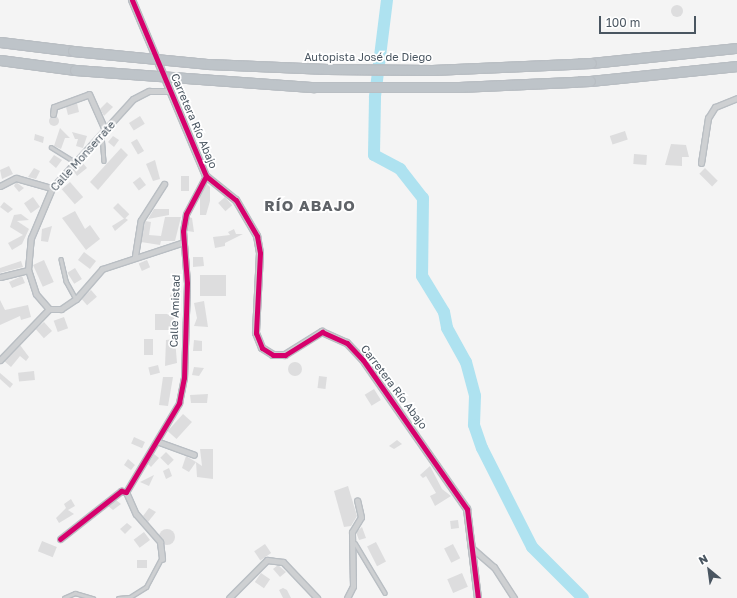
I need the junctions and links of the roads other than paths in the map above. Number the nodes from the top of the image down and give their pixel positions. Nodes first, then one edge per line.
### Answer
1 (132, 0) edge
2 (0, 42) edge
3 (737, 48) edge
4 (0, 60) edge
5 (737, 66) edge
6 (170, 91) junction
7 (737, 98) edge
8 (53, 114) dead end
9 (104, 132) junction
10 (51, 148) dead end
11 (104, 161) dead end
12 (76, 162) junction
13 (701, 163) dead end
14 (206, 176) junction
15 (164, 184) dead end
16 (0, 186) edge
17 (52, 188) junction
18 (184, 242) junction
19 (136, 256) junction
20 (61, 259) dead end
21 (28, 270) junction
22 (0, 277) edge
23 (76, 299) junction
24 (49, 309) junction
25 (2, 353) edge
26 (0, 360) edge
27 (159, 442) junction
28 (194, 455) dead end
29 (126, 492) junction
30 (357, 500) dead end
31 (60, 539) dead end
32 (355, 544) junction
33 (473, 549) junction
34 (162, 559) joint
35 (385, 593) dead end
36 (64, 598) edge
37 (93, 598) edge
38 (118, 598) edge
39 (228, 598) edge
40 (318, 598) edge
41 (347, 598) edge
42 (478, 598) edge
43 (514, 598) edge

1 - 6 street, Carretera Río Abajo
2 - 3 highway, Autopista José de Diego, bridge
4 - 5 highway, bridge
6 - 9 street, Calle Monserrate
6 - 14 street, Carretera Río Abajo
7 - 13 street
8 - 9 street
9 - 11 lane
9 - 12 street, Calle Monserrate
10 - 12 lane
12 - 17 street, Calle Monserrate
14 - 18 street, Calle Amistad
14 - 33 street, Carretera Río Abajo
15 - 19 street
16 - 17 street
17 - 21 street, Calle Monserrate
18 - 19 street
18 - 27 street, Calle Amistad
19 - 23 street
20 - 23 lane
21 - 22 street
21 - 24 street, Calle Monserrate
23 - 24 street
24 - 25 street
25 - 26 street
27 - 28 street
27 - 29 street, Calle Amistad
29 - 31 street
29 - 34 street
30 - 32 street
32 - 35 lane
32 - 41 street
33 - 42 street, Carretera Río Abajo
33 - 43 street
34 - 38 lane
36 - 37 lane
39 - 40 street

